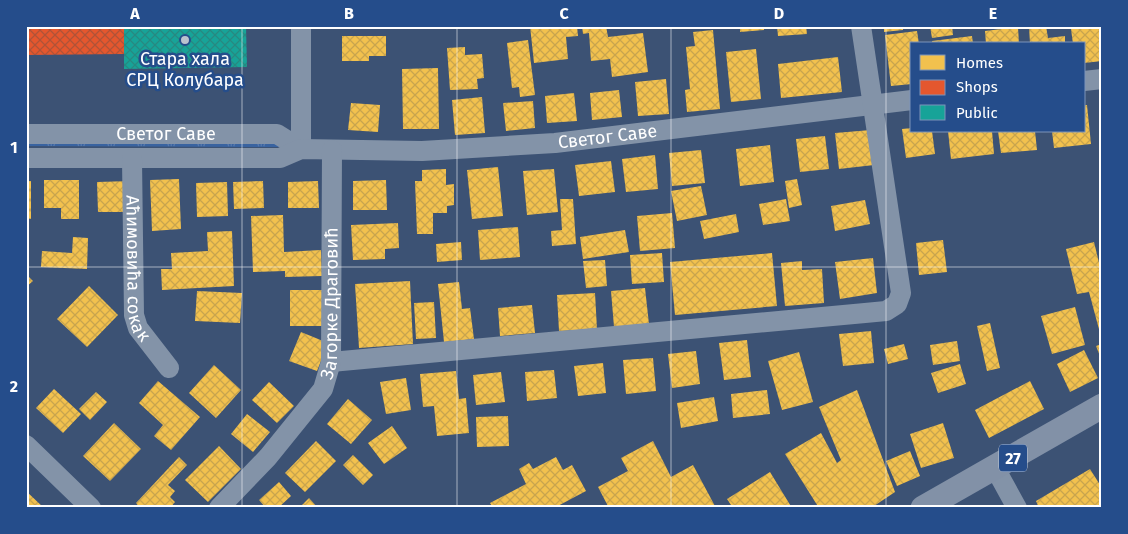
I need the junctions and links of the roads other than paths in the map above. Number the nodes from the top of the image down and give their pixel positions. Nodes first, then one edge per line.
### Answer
1 (301, 26) edge
2 (861, 26) edge
3 (1102, 79) edge
4 (1086, 81) edge
5 (910, 100) edge
6 (872, 105) junction
7 (26, 134) edge
8 (301, 148) junction
9 (332, 150) junction
10 (26, 158) edge
11 (132, 159) junction
12 (331, 362) junction
13 (169, 368) dead end
14 (1102, 406) edge
15 (26, 445) edge
16 (995, 468) junction
17 (223, 507) edge
18 (91, 508) edge
19 (923, 508) edge
20 (1017, 508) edge

1 - 8 street
2 - 6 street
3 - 4 street
5 - 6 street, Светог Саве
6 - 9 street, Светог Саве
6 - 12 street
7 - 8 street, Светог Саве
8 - 9 street, Светог Саве
8 - 11 street, Светог Саве
9 - 12 street, Загорке Драговић
10 - 11 street, Светог Саве
11 - 13 street, Аћимовића сокак
12 - 17 street, Загорке Драговић
14 - 16 main road, 27
15 - 18 street
16 - 19 main road, 27
16 - 20 street

